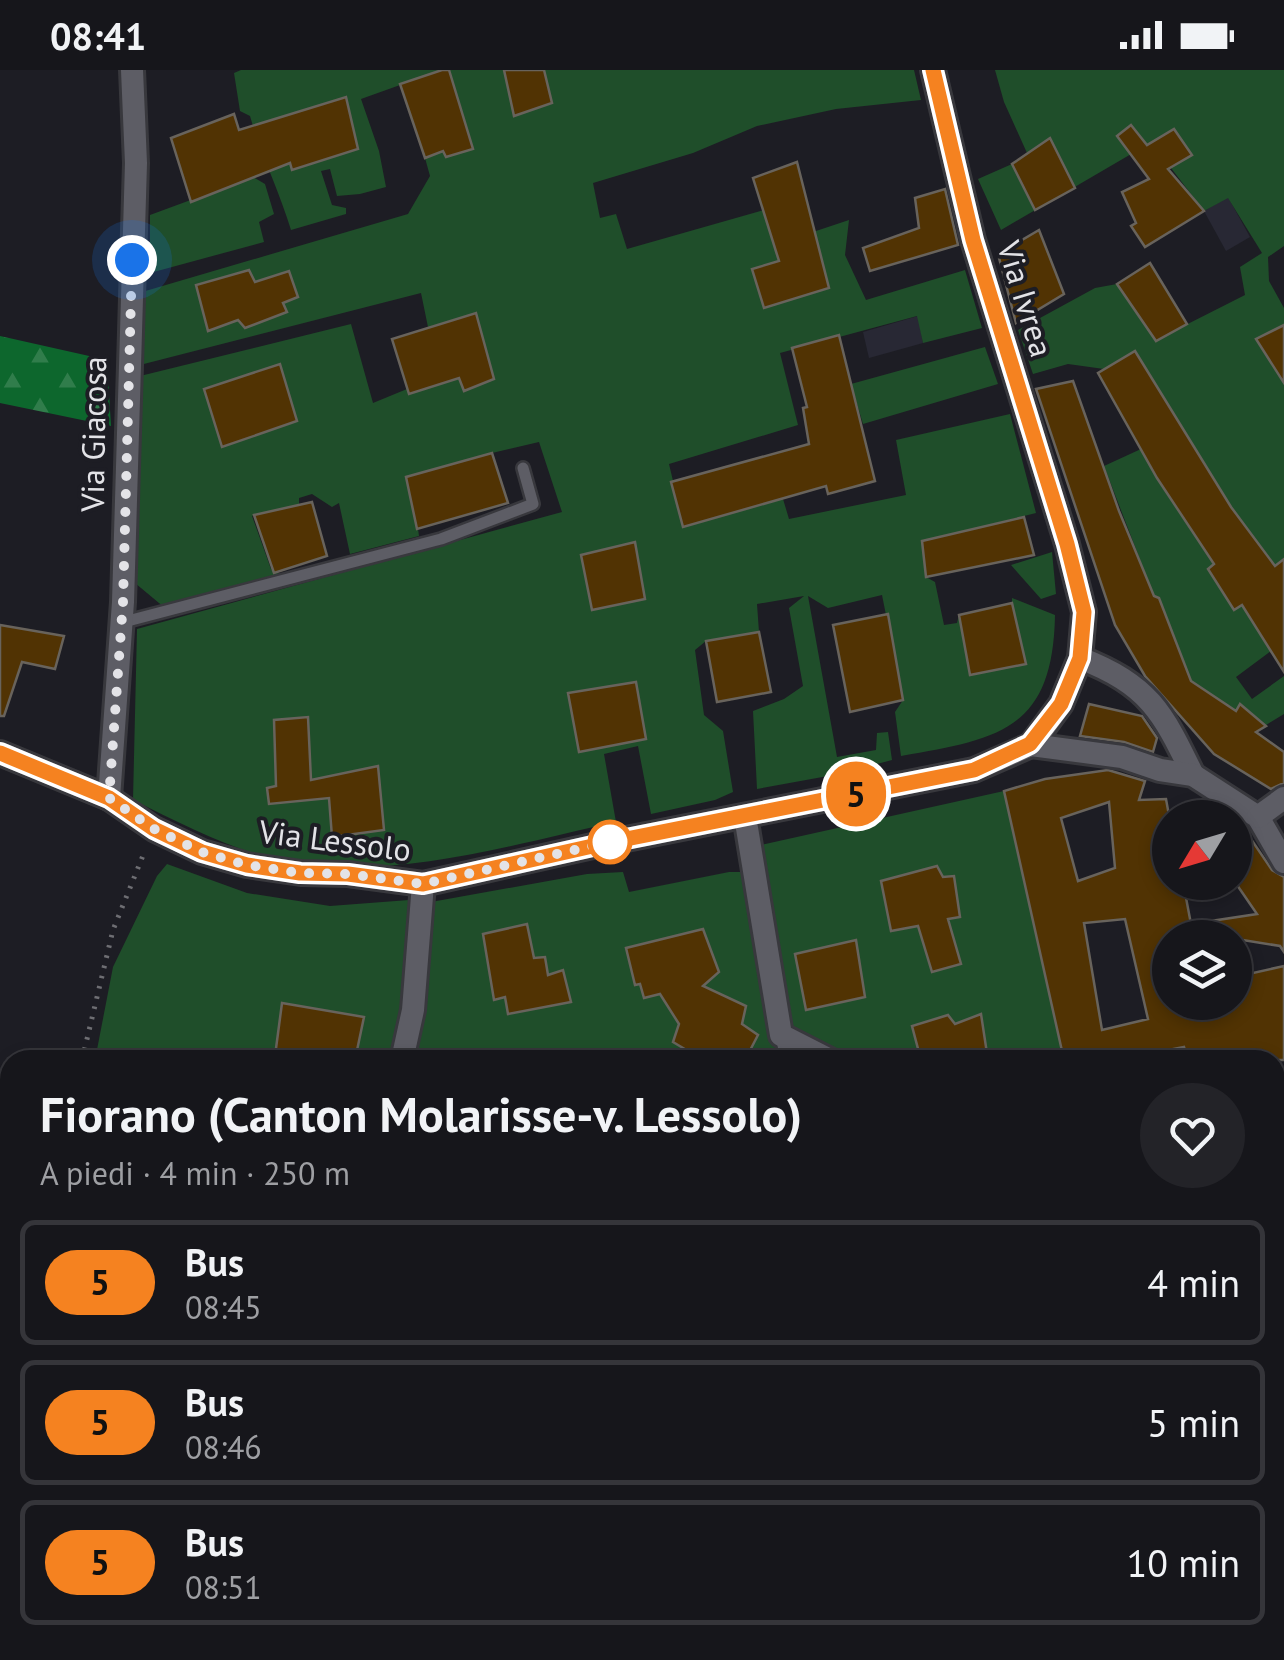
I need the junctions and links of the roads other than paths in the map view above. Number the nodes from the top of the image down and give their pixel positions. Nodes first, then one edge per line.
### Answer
1 (132, 70) edge
2 (934, 70) edge
3 (523, 468) dead end
4 (120, 624) junction
5 (1080, 658) junction
6 (1030, 744) junction
7 (0, 753) edge
8 (1193, 774) junction
9 (109, 798) junction
10 (1284, 798) edge
11 (745, 816) junction
12 (1258, 817) junction
13 (1284, 862) edge
14 (423, 884) junction
15 (781, 1035) junction
16 (404, 1050) edge
17 (784, 1050) edge
18 (810, 1050) edge

1 - 4 street, Via Giacosa
2 - 5 street, Via Ivrea
3 - 4 lane
4 - 9 street, Via Giacosa
5 - 6 street, Via Ivrea
5 - 8 street
6 - 8 street
6 - 11 street, Via Lessolo
7 - 9 street, Via Lessolo
8 - 12 street
9 - 14 street, Via Lessolo
10 - 12 street
11 - 14 street, Via Lessolo
11 - 15 street
12 - 13 street
14 - 16 street
15 - 17 lane
15 - 18 street

